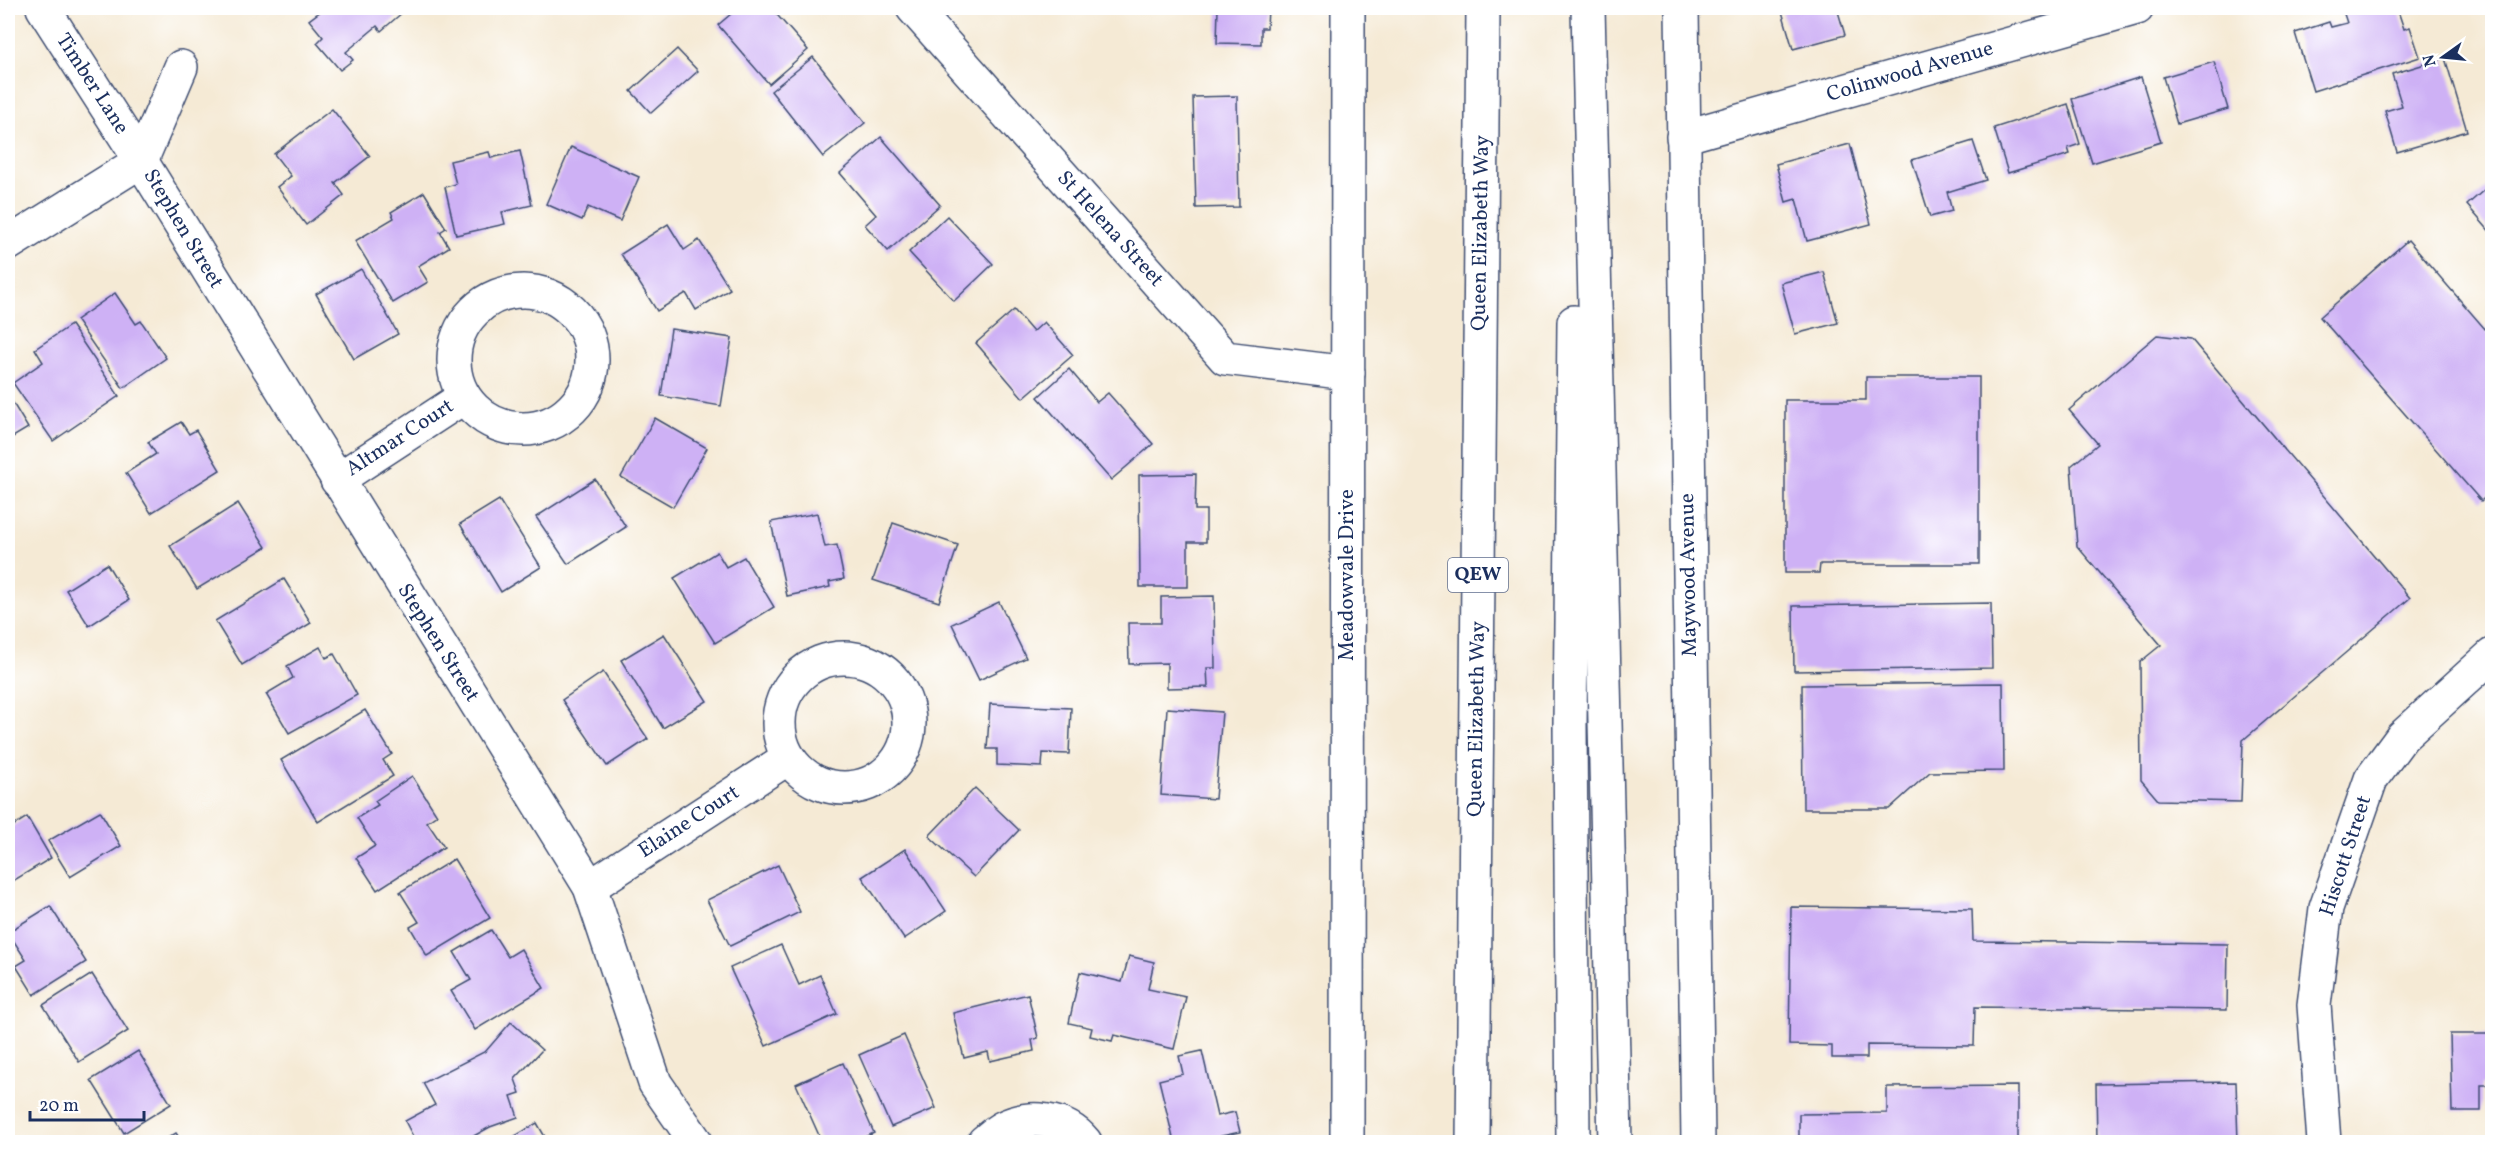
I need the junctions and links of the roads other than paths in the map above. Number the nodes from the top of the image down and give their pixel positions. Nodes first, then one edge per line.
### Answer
1 (43, 8) edge
2 (913, 8) edge
3 (1348, 8) edge
4 (1483, 8) edge
5 (1576, 8) edge
6 (1588, 8) edge
7 (1682, 8) edge
8 (2137, 8) edge
9 (181, 67) dead end
10 (1683, 136) junction
11 (141, 161) junction
12 (8, 244) edge
13 (1348, 373) junction
14 (464, 397) junction
15 (337, 480) junction
16 (2493, 655) edge
17 (788, 758) dead end
18 (590, 887) junction
19 (696, 1143) edge
20 (984, 1143) edge
21 (1085, 1143) edge
22 (1347, 1143) edge
23 (1473, 1143) edge
24 (1573, 1143) edge
25 (1614, 1143) edge
26 (1698, 1143) edge
27 (2324, 1143) edge

1 - 11 main road, Timber Lane
2 - 13 main road, St Helena Street
3 - 13 main road, Meadowvale Drive
4 - 23 main road, Queen Elizabeth Way / QEW
5 - 24 main road
6 - 25 main road
7 - 10 main road, Maywood Avenue
8 - 10 main road, Colinwood Avenue
9 - 11 main road
10 - 26 main road, Maywood Avenue
11 - 12 main road
11 - 15 main road, Stephen Street
13 - 22 main road, Meadowvale Drive
14 - 14 main road, Altmar Court
14 - 15 main road, Altmar Court
15 - 18 main road, Stephen Street
16 - 27 main road, Hiscott Street
17 - 18 main road, Elaine Court
18 - 19 main road, Stephen Street
20 - 21 main road

